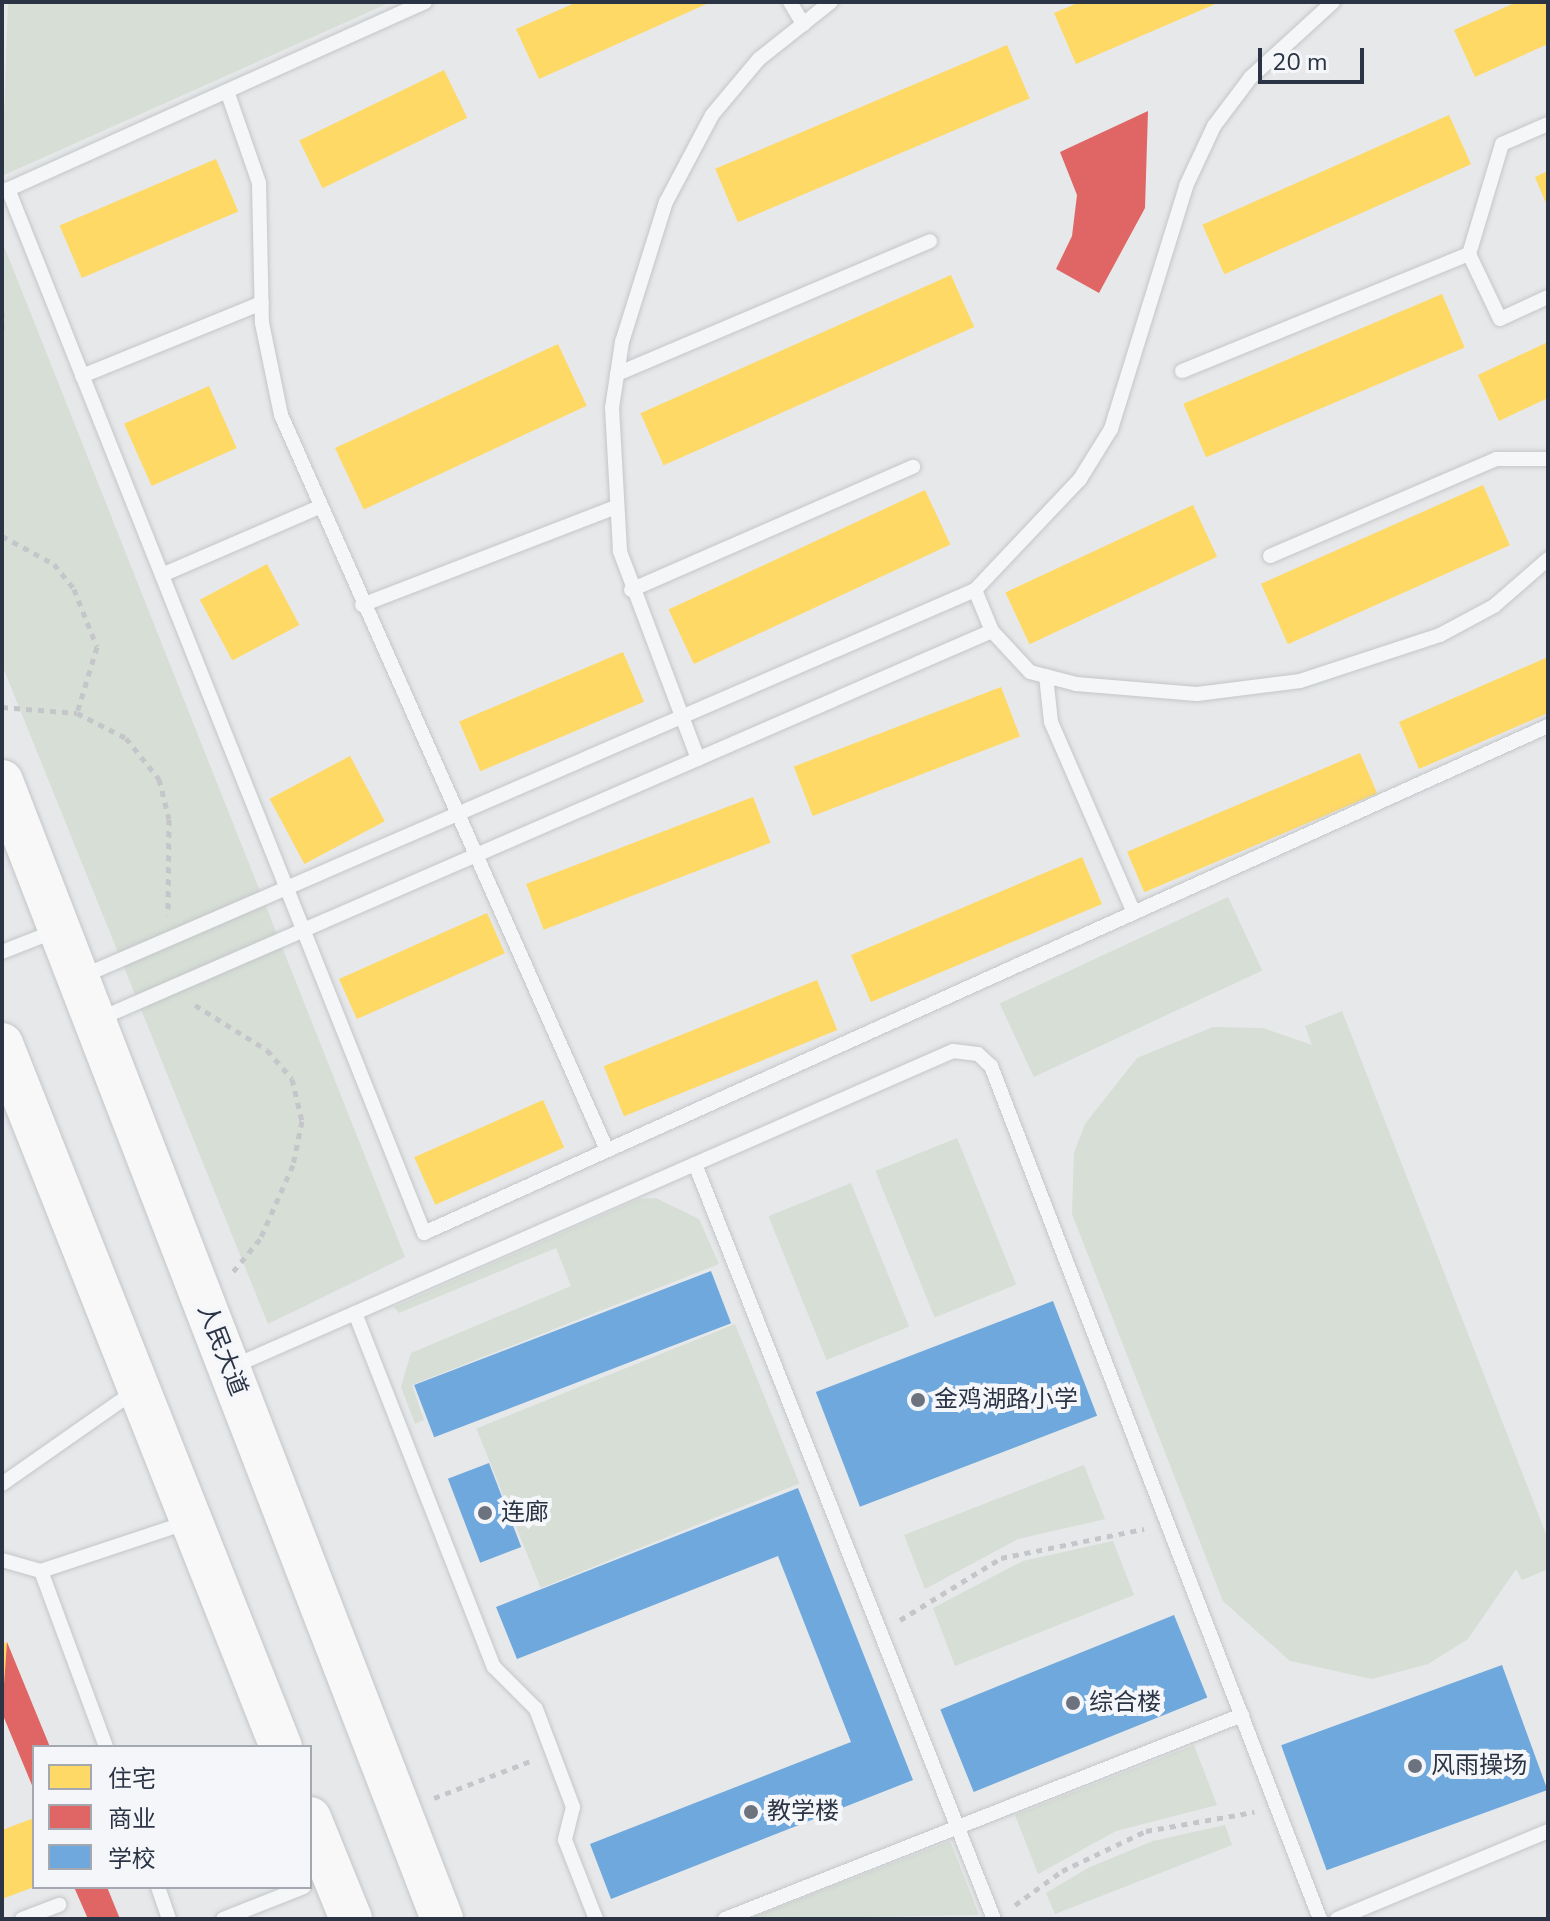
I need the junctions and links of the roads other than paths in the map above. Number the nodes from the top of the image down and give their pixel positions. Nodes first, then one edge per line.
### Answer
1 (425, 2) edge
2 (790, 2) edge
3 (831, 2) edge
4 (1333, 2) edge
5 (803, 24) junction
6 (227, 91) junction
7 (1548, 124) edge
8 (930, 241) dead end
9 (1469, 254) junction
10 (1548, 297) edge
11 (262, 303) junction
12 (1182, 371) dead end
13 (617, 374) junction
14 (82, 376) junction
15 (1548, 459) edge
16 (913, 467) dead end
17 (319, 507) junction
18 (613, 508) junction
19 (1270, 556) dead end
20 (1548, 559) edge
21 (162, 575) junction
22 (631, 590) junction
23 (975, 590) junction
24 (362, 605) junction
25 (992, 631) junction
26 (1046, 676) junction
27 (680, 718) junction
28 (1548, 726) edge
29 (698, 759) junction
30 (2, 781) edge
31 (456, 815) junction
32 (475, 856) junction
33 (287, 887) junction
34 (1134, 913) junction
35 (59, 929) junction
36 (304, 930) junction
37 (2, 952) edge
38 (79, 978) junction
39 (95, 1021) junction
40 (2, 1044) edge
41 (607, 1150) junction
42 (695, 1164) junction
43 (355, 1313) junction
44 (229, 1368) junction
45 (136, 1390) junction
46 (2, 1484) edge
47 (189, 1522) junction
48 (2, 1560) edge
49 (41, 1571) junction
50 (1242, 1715) junction
51 (105, 1745) edge
52 (280, 1745) edge
53 (957, 1827) junction
54 (1548, 1831) edge
55 (312, 1839) edge
56 (316, 1882) edge
57 (159, 1889) edge
58 (298, 1889) edge
59 (59, 1905) dead end
60 (22, 1919) edge
61 (169, 1919) edge
62 (223, 1919) edge
63 (351, 1919) edge
64 (442, 1919) edge
65 (596, 1919) edge
66 (725, 1919) edge
67 (994, 1919) edge
68 (1320, 1919) edge
69 (1337, 1919) edge

1 - 6 lane
2 - 5 lane
3 - 5 lane
4 - 23 lane
5 - 13 lane
6 - 11 lane
6 - 14 lane
7 - 9 lane
8 - 13 lane
9 - 10 lane
9 - 12 lane
11 - 14 lane
11 - 17 lane
13 - 18 lane
14 - 21 lane
15 - 19 lane
16 - 22 lane
17 - 21 lane
17 - 24 lane
18 - 22 lane
18 - 24 lane
20 - 26 lane
21 - 33 lane
22 - 27 lane
23 - 25 lane
23 - 27 lane
24 - 31 lane
25 - 26 lane
25 - 29 lane
26 - 34 lane
27 - 29 lane
27 - 31 lane
28 - 34 lane
29 - 32 lane
30 - 35 main road, 人民大道
31 - 32 lane
31 - 33 lane
32 - 36 lane
32 - 41 lane
33 - 36 lane
33 - 38 lane
34 - 41 lane
35 - 37 lane
35 - 38 main road, 人民大道
36 - 39 lane
36 - 41 lane
38 - 39 main road, 人民大道
39 - 44 main road, 人民大道
40 - 45 main road
42 - 43 lane
42 - 50 lane
42 - 53 lane
43 - 44 lane
43 - 65 lane
44 - 64 main road, 人民大道
45 - 46 lane
45 - 47 main road
47 - 49 lane
47 - 52 main road
48 - 49 lane
49 - 51 lane
50 - 53 lane
50 - 68 lane
53 - 66 lane
53 - 67 lane
54 - 69 lane
55 - 56 main road
56 - 63 main road
57 - 61 lane
58 - 62 lane
59 - 60 lane

